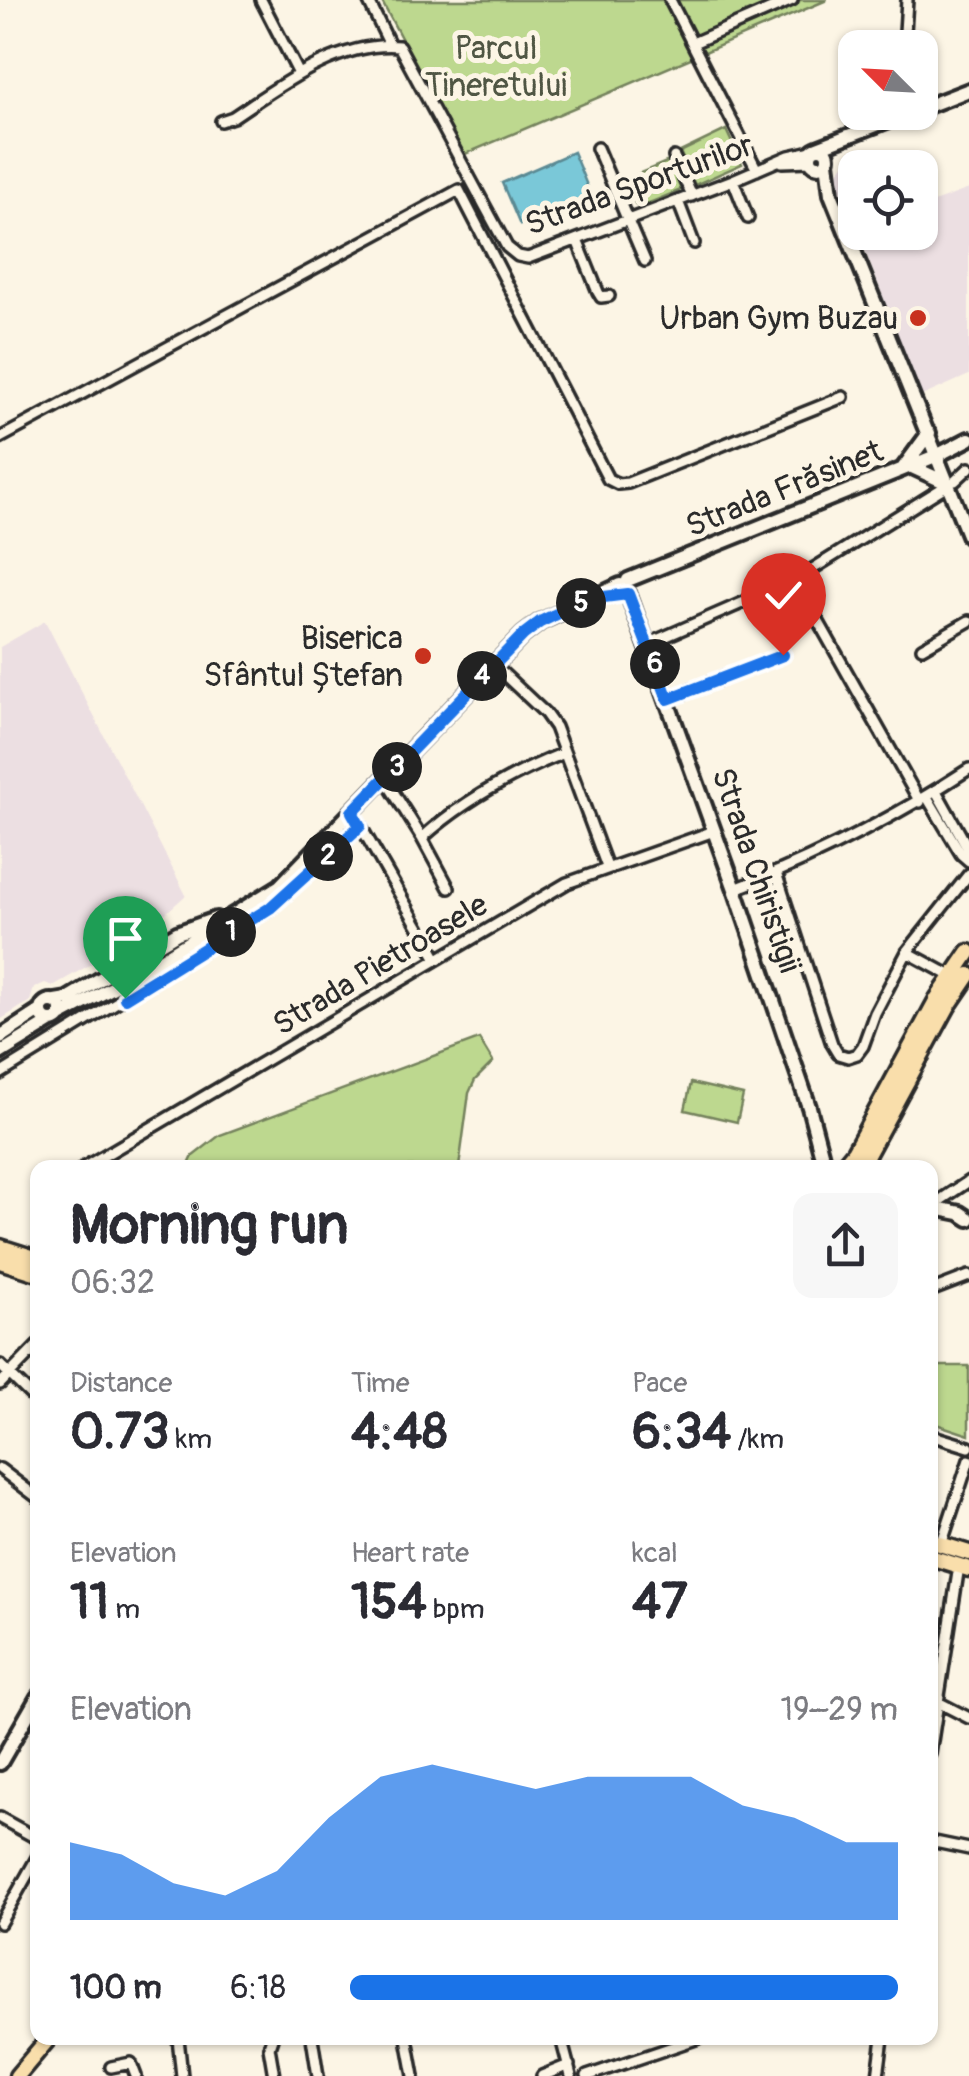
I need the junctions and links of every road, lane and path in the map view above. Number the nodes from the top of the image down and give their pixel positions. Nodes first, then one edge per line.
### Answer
1 (261, 0) edge
2 (368, 0) edge
3 (670, 0) edge
4 (792, 0) edge
5 (907, 0) edge
6 (905, 30) edge
7 (692, 43) junction
8 (390, 45) junction
9 (298, 74) junction
10 (969, 90) edge
11 (938, 102) edge
12 (221, 122) dead end
13 (867, 130) edge
14 (597, 148) dead end
15 (674, 157) dead end
16 (818, 157) junction
17 (757, 170) junction
18 (732, 180) junction
19 (692, 196) junction
20 (678, 201) junction
21 (748, 218) dead end
22 (630, 220) junction
23 (577, 240) junction
24 (694, 243) dead end
25 (645, 261) dead end
26 (609, 296) dead end
27 (842, 397) dead end
28 (929, 433) junction
29 (0, 438) edge
30 (969, 439) edge
31 (938, 455) junction
32 (906, 468) junction
33 (969, 468) edge
34 (952, 482) junction
35 (969, 538) edge
36 (796, 580) junction
37 (626, 589) junction
38 (969, 621) edge
39 (648, 644) junction
40 (922, 648) dead end
41 (783, 655) dead end
42 (493, 664) junction
43 (668, 699) junction
44 (564, 752) junction
45 (969, 769) edge
46 (385, 779) junction
47 (928, 797) junction
48 (352, 812) junction
49 (360, 826) junction
50 (714, 831) junction
51 (422, 838) junction
52 (969, 850) edge
53 (969, 862) edge
54 (607, 867) junction
55 (776, 873) junction
56 (969, 874) edge
57 (449, 888) dead end
58 (735, 889) junction
59 (246, 907) junction
60 (908, 952) junction
61 (969, 952) edge
62 (436, 959) junction
63 (963, 980) edge
64 (55, 1001) junction
65 (40, 1011) junction
66 (56, 1019) junction
67 (0, 1037) edge
68 (0, 1054) edge
69 (4, 1072) edge
70 (96, 1160) edge
71 (823, 1160) edge
72 (848, 1160) edge
73 (870, 1160) edge
74 (969, 1180) edge
75 (938, 1201) edge
76 (938, 1209) edge
77 (966, 1215) edge
78 (0, 1247) edge
79 (30, 1256) edge
80 (0, 1261) edge
81 (30, 1270) edge
82 (969, 1276) edge
83 (938, 1287) edge
84 (30, 1353) edge
85 (0, 1365) edge
86 (9, 1374) junction
87 (0, 1384) edge
88 (30, 1394) edge
89 (938, 1437) edge
90 (969, 1446) edge
91 (969, 1460) edge
92 (0, 1469) edge
93 (30, 1492) edge
94 (938, 1538) edge
95 (938, 1544) edge
96 (969, 1553) edge
97 (938, 1560) edge
98 (964, 1568) edge
99 (938, 1682) edge
100 (938, 1702) edge
101 (30, 1711) edge
102 (969, 1718) edge
103 (0, 1763) edge
104 (0, 1818) edge
105 (30, 1835) edge
106 (938, 1843) edge
107 (969, 1849) edge
108 (30, 1870) edge
109 (0, 1922) edge
110 (43, 2045) edge
111 (179, 2045) edge
112 (270, 2045) edge
113 (313, 2045) edge
114 (408, 2045) edge
115 (564, 2045) edge
116 (678, 2045) edge
117 (882, 2045) edge
118 (111, 2068) dead end
119 (570, 2071) edge
120 (17, 2076) edge
121 (136, 2076) edge
122 (182, 2076) edge
123 (274, 2076) edge
124 (318, 2076) edge
125 (414, 2076) edge
126 (542, 2076) edge
127 (587, 2076) edge
128 (878, 2076) edge

1 - 9 street
2 - 8 street
3 - 7 street
4 - 7 street
5 - 6 street
7 - 17 street
8 - 9 street
8 - 23 street, Strada Sporturilor
9 - 12 street
10 - 11 main road
13 - 16 main road, Strada Sporturilor
14 - 22 street
15 - 19 street
16 - 17 street, Strada Sporturilor
16 - 28 main road
17 - 18 street, Strada Sporturilor
18 - 19 street, Strada Sporturilor
18 - 21 street
19 - 20 street, Strada Sporturilor
20 - 22 street, Strada Sporturilor
20 - 24 street
22 - 23 street, Strada Sporturilor
22 - 25 street
23 - 26 street
27 - 29 street
28 - 31 main road
28 - 32 main road
30 - 31 main road, Strada Frăsinet
31 - 32 main road, Strada Frăsinet
31 - 34 main road
32 - 34 main road
32 - 37 main road, Strada Frăsinet
33 - 34 street
34 - 35 main road
34 - 36 street
36 - 39 street
36 - 47 street
37 - 39 main road, Strada Chiristigii
37 - 42 main road
38 - 40 street
39 - 43 main road, Strada Chiristigii
41 - 43 street
42 - 44 street
42 - 46 main road
43 - 50 main road, Strada Chiristigii
44 - 51 street
44 - 54 street
45 - 47 street
46 - 48 main road
46 - 51 street
47 - 52 street
47 - 53 street
47 - 55 street
48 - 49 street
48 - 59 main road
49 - 62 street
49 - 69 street
50 - 54 street, Strada Pietroasele
50 - 58 main road, Strada Chiristigii
51 - 57 street
54 - 62 street, Strada Pietroasele
55 - 58 street
55 - 60 street
56 - 60 street
58 - 71 main road, Strada Chiristigii
59 - 64 main road
59 - 66 main road
60 - 63 street
61 - 63 main road
62 - 70 street, Strada Pietroasele
63 - 72 main road
63 - 73 main road
64 - 65 main road
64 - 66 main road
65 - 66 main road
65 - 67 main road
66 - 68 main road
68 - 69 street
74 - 75 street
76 - 77 main road
78 - 79 main road
80 - 81 main road
82 - 83 street
84 - 86 street
85 - 86 street
86 - 87 street
86 - 88 street
89 - 90 street
91 - 94 street
92 - 93 street
95 - 96 main road
97 - 98 main road
98 - 99 street
100 - 102 street
101 - 103 main road
104 - 105 street
106 - 107 street
108 - 109 street
110 - 120 main road
111 - 122 street
112 - 123 street
113 - 124 street
114 - 125 street
115 - 119 street
116 - 127 street
117 - 128 street
118 - 121 street
119 - 126 street

